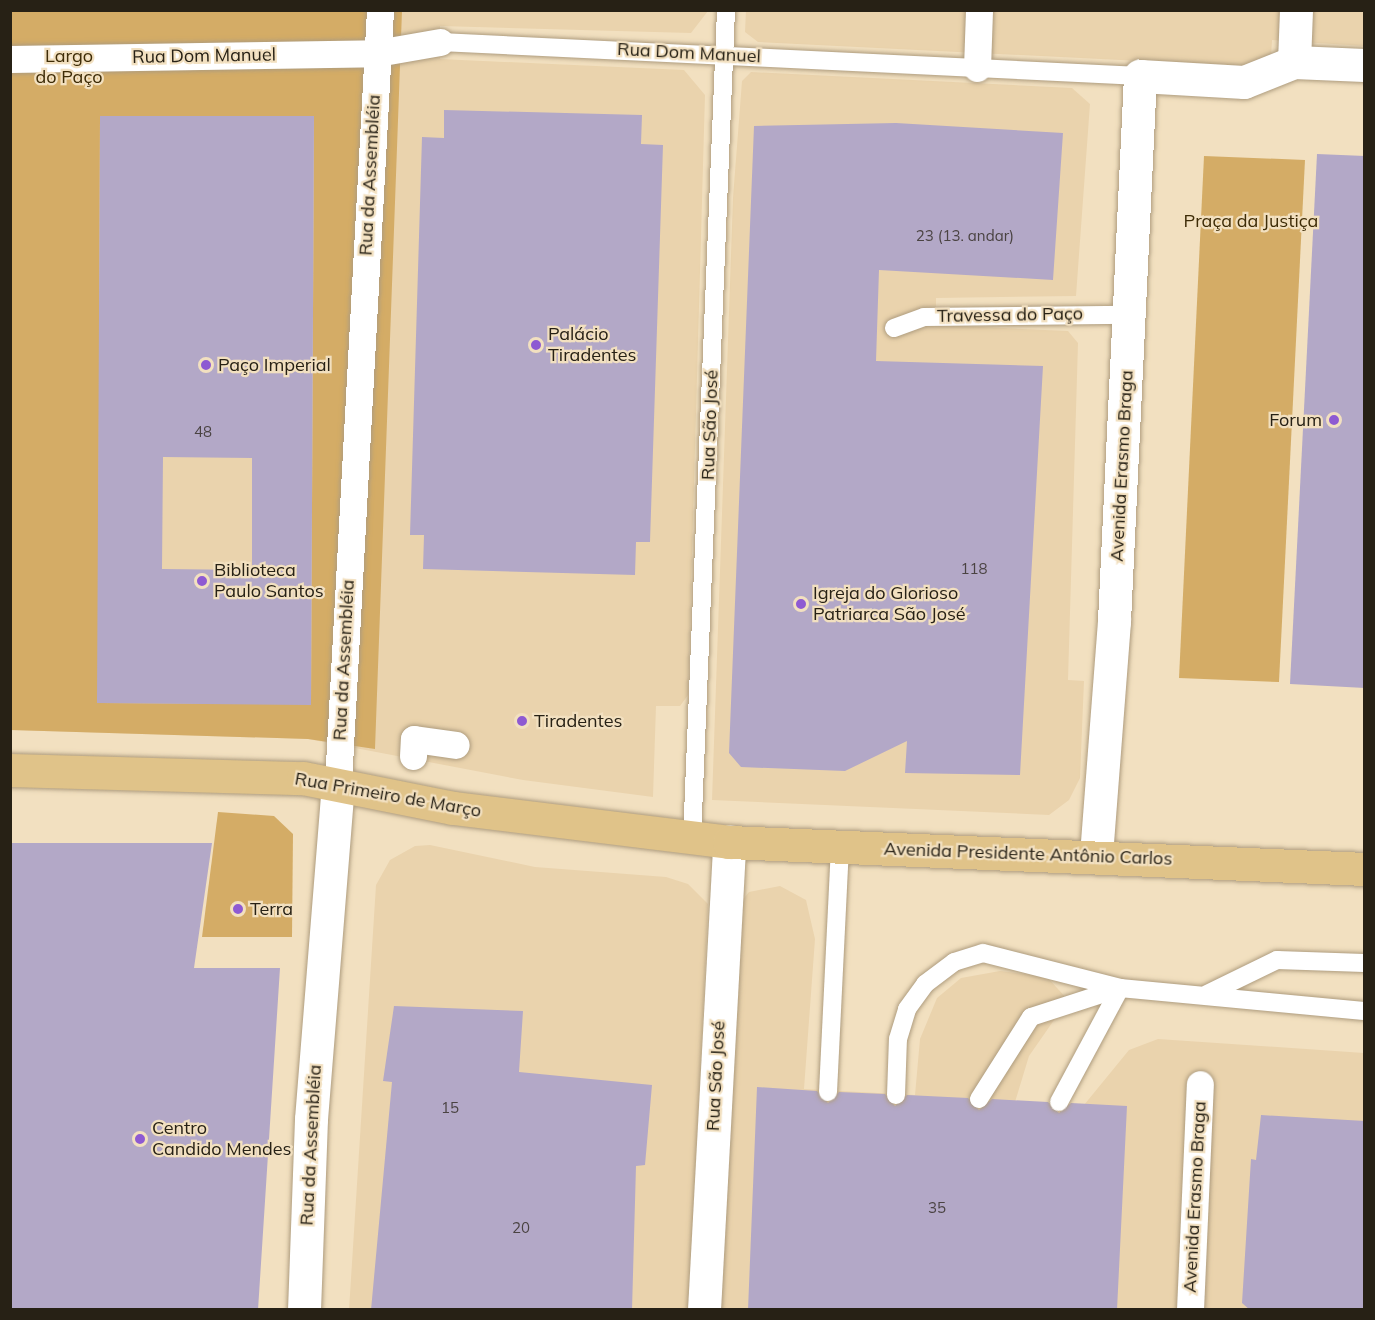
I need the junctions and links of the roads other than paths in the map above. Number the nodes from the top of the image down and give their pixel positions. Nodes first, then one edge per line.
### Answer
1 (380, 10) edge
2 (726, 10) edge
3 (979, 10) edge
4 (1296, 10) edge
5 (440, 42) joint
6 (377, 52) junction
7 (724, 54) junction
8 (10, 59) edge
9 (1294, 62) junction
10 (1365, 65) edge
11 (977, 68) junction
12 (1140, 76) junction
13 (1129, 315) junction
14 (894, 328) dead end
15 (456, 745) dead end
16 (413, 756) dead end
17 (10, 770) edge
18 (338, 783) junction
19 (692, 839) junction
20 (729, 842) junction
21 (840, 848) junction
22 (1096, 855) junction
23 (1365, 869) edge
24 (1365, 963) edge
25 (1120, 988) junction
26 (1207, 994) junction
27 (1365, 1011) edge
28 (1200, 1084) dead end
29 (828, 1092) dead end
30 (896, 1095) dead end
31 (979, 1099) dead end
32 (1059, 1102) dead end
33 (304, 1310) edge
34 (704, 1310) edge
35 (1190, 1310) edge

1 - 6 street, Rua da Assembléia
2 - 7 lane, Rua São José
3 - 11 street
4 - 9 street
5 - 6 street, Rua Dom Manuel
5 - 7 lane, Rua Dom Manuel
6 - 8 street, Rua Dom Manuel
6 - 18 street, Rua da Assembléia
7 - 11 lane, Rua Dom Manuel
7 - 19 lane, Rua São José
9 - 10 street, Rua Dom Manuel
9 - 12 street, Rua Dom Manuel
11 - 12 lane, Rua Dom Manuel
12 - 13 street, Avenida Erasmo Braga
13 - 14 lane, Travessa do Paço
13 - 22 street, Avenida Erasmo Braga
15 - 16 street
17 - 18 main road, Rua Primeiro de Março
18 - 19 main road, Rua Primeiro de Março
18 - 33 street, Rua da Assembléia
19 - 20 main road, Avenida Presidente Antônio Carlos
20 - 21 main road, Avenida Presidente Antônio Carlos
20 - 34 street, Rua São José
21 - 22 main road, Avenida Presidente Antônio Carlos
21 - 29 lane
22 - 23 main road, Avenida Presidente Antônio Carlos
24 - 26 lane
25 - 26 lane
25 - 30 lane
25 - 31 lane
25 - 32 lane
26 - 27 lane
28 - 35 street, Avenida Erasmo Braga

